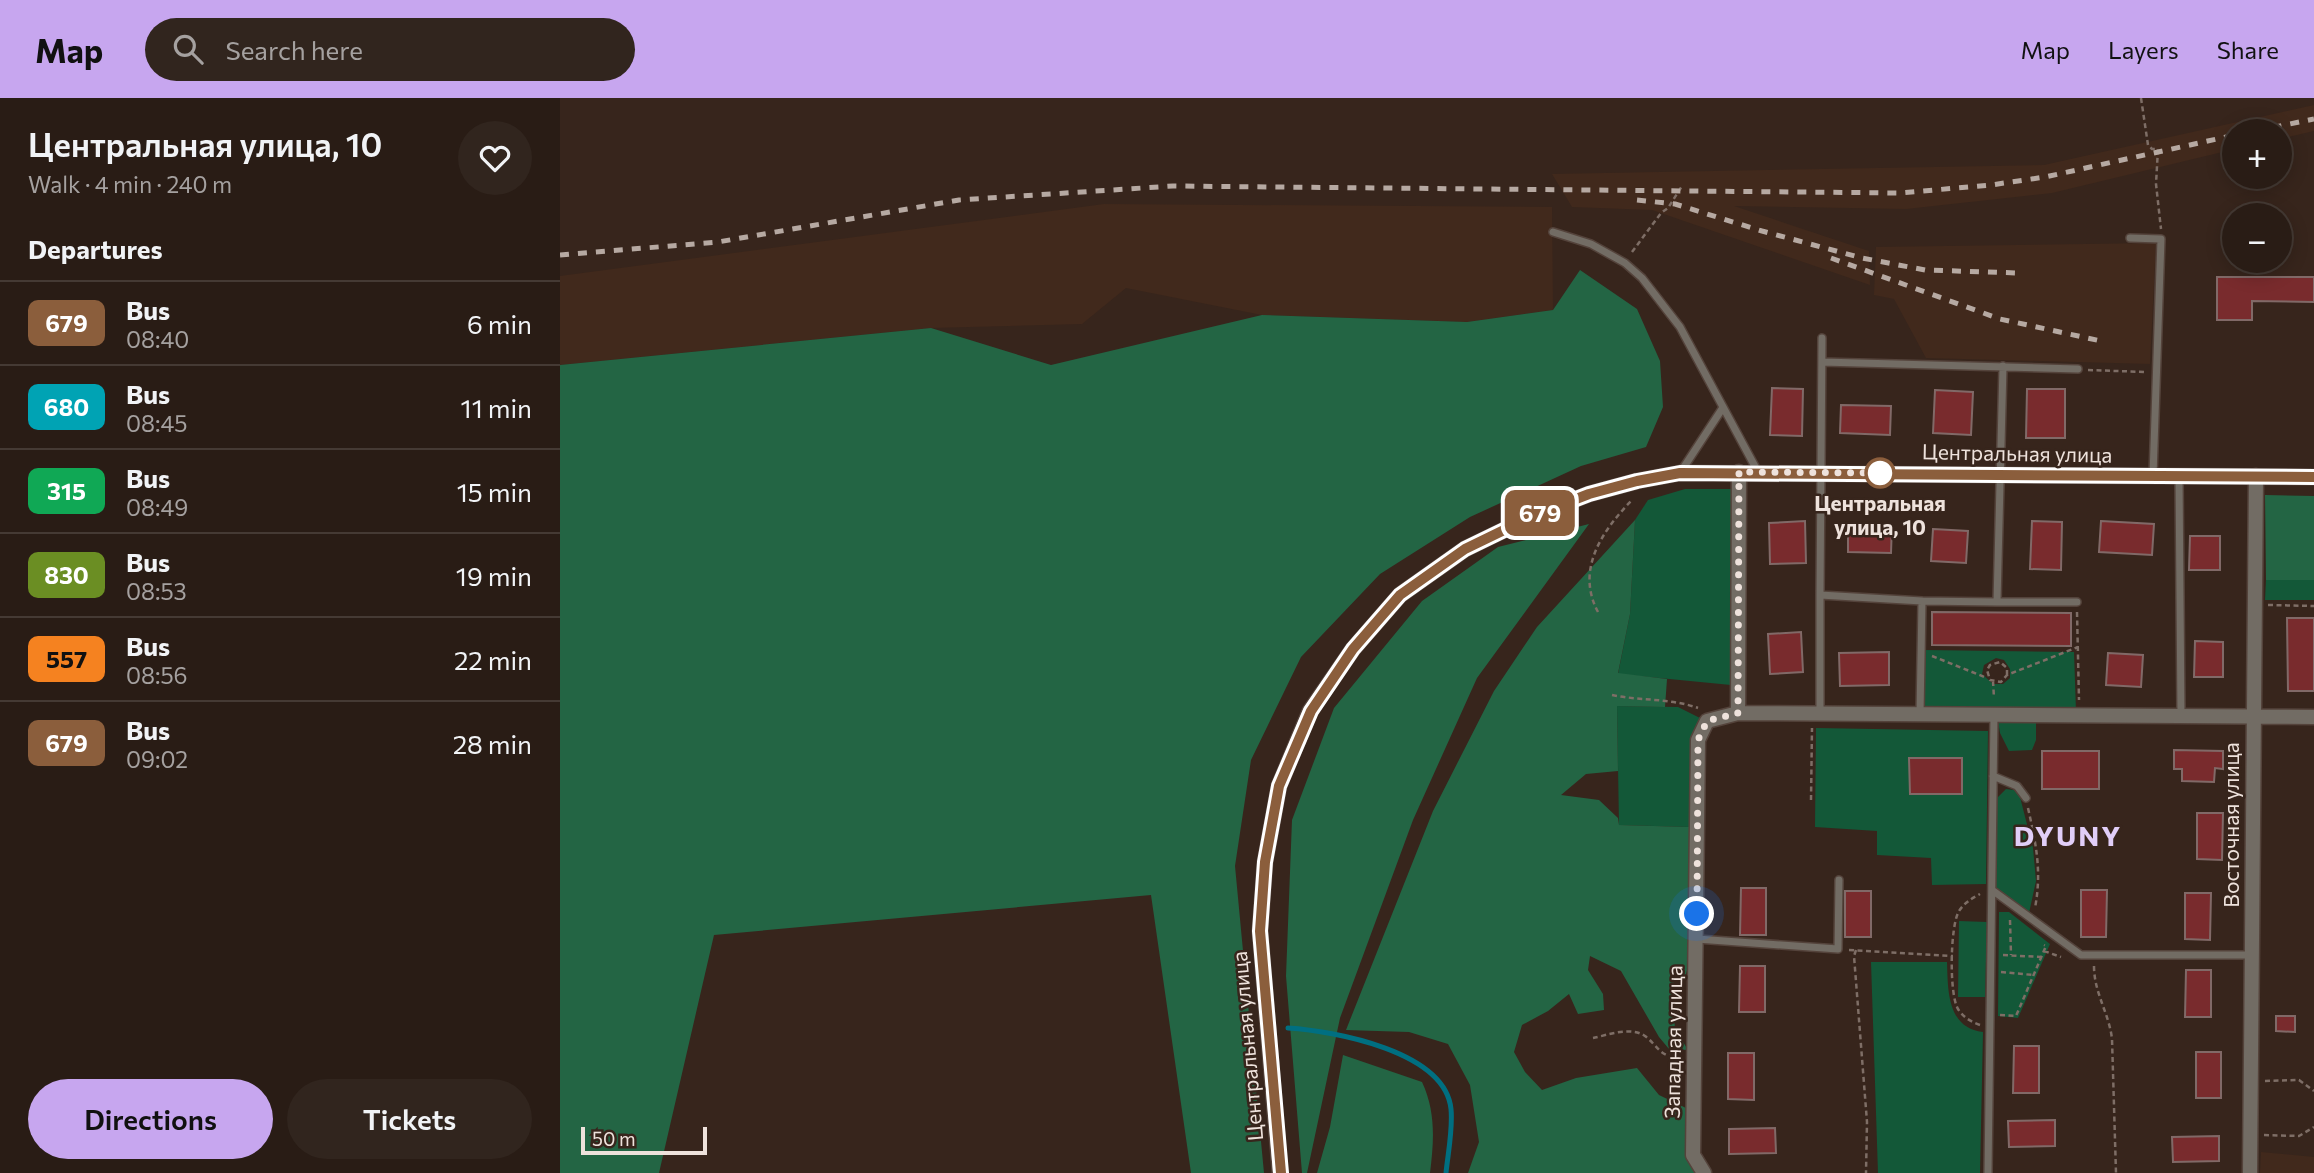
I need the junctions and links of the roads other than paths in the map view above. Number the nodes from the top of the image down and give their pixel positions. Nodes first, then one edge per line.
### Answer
1 (1553, 232) dead end
2 (2130, 238) dead end
3 (1822, 338) dead end
4 (1822, 362) junction
5 (2003, 366) junction
6 (2078, 369) road end
7 (1722, 409) junction
8 (1739, 472) junction
9 (1758, 472) junction
10 (1821, 472) junction
11 (1680, 473) junction
12 (1999, 475) junction
13 (2153, 476) junction
14 (2179, 476) junction
15 (2256, 476) junction
16 (2314, 477) edge
17 (1820, 595) junction
18 (1922, 601) junction
19 (1997, 602) junction
20 (2077, 602) road end
21 (1738, 713) junction
22 (1816, 714) junction
23 (1920, 715) junction
24 (1994, 715) junction
25 (2180, 717) junction
26 (2253, 717) junction
27 (2314, 717) edge
28 (1993, 776) junction
29 (2026, 799) road end
30 (1839, 880) dead end
31 (1992, 890) junction
32 (1697, 939) junction
33 (2253, 955) junction
34 (1280, 1173) edge
35 (1704, 1173) edge
36 (1988, 1173) edge
37 (2250, 1173) edge

1 - 7 lane
2 - 13 lane
3 - 4 lane
4 - 5 lane
4 - 10 lane
5 - 6 lane
5 - 12 lane
7 - 9 lane
7 - 11 lane
8 - 9 main road, Центральная улица
8 - 11 main road, Центральная улица
8 - 21 street
9 - 10 main road, Центральная улица
10 - 12 main road, Центральная улица
10 - 17 lane
11 - 34 main road, Центральная улица
12 - 13 main road, Центральная улица
12 - 19 lane
13 - 14 main road, Центральная улица
14 - 15 main road, Центральная улица
14 - 25 lane
15 - 16 main road, Центральная улица
15 - 26 street, Восточная улица
17 - 18 lane
17 - 22 lane
18 - 19 lane
18 - 23 lane
19 - 20 lane
21 - 22 street
21 - 32 street, Западная улица
22 - 23 street
23 - 24 street
24 - 25 street
24 - 28 lane
25 - 26 street
26 - 27 street
26 - 33 street, Восточная улица
28 - 29 lane
28 - 31 lane
30 - 32 lane
31 - 33 lane
31 - 36 lane
32 - 35 street, Западная улица
33 - 37 street, Восточная улица

